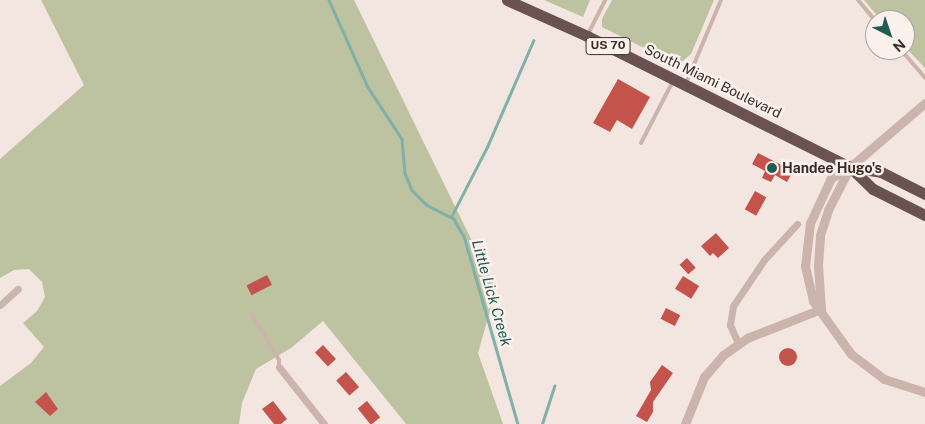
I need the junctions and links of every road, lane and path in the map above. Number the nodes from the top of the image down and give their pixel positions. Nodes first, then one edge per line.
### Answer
1 (507, 0) edge
2 (605, 0) edge
3 (721, 0) edge
4 (858, 0) edge
5 (866, 10) edge
6 (587, 36) junction
7 (910, 60) edge
8 (925, 78) edge
9 (674, 79) junction
10 (685, 84) junction
11 (925, 103) edge
12 (641, 143) dead end
13 (850, 167) junction
14 (925, 194) edge
15 (925, 215) edge
16 (797, 224) dead end
17 (18, 289) dead end
18 (0, 305) edge
19 (820, 308) junction
20 (252, 315) dead end
21 (738, 343) junction
22 (279, 367) joint
23 (925, 392) edge
24 (324, 424) edge
25 (685, 424) edge

1 - 6 highway, South Miami Boulevard / US 70
2 - 6 lane
3 - 10 lane
4 - 5 lane
6 - 9 highway, South Miami Boulevard / US 70
7 - 8 lane
9 - 10 highway, South Miami Boulevard / US 70
9 - 12 lane
10 - 13 highway, South Miami Boulevard / US 70
11 - 13 street
13 - 14 highway, South Miami Boulevard / US 70
13 - 15 highway, South Miami Boulevard / US 70
13 - 19 street
16 - 21 street
17 - 18 street
19 - 21 street
19 - 23 street
20 - 22 lane
21 - 25 street
22 - 24 street

